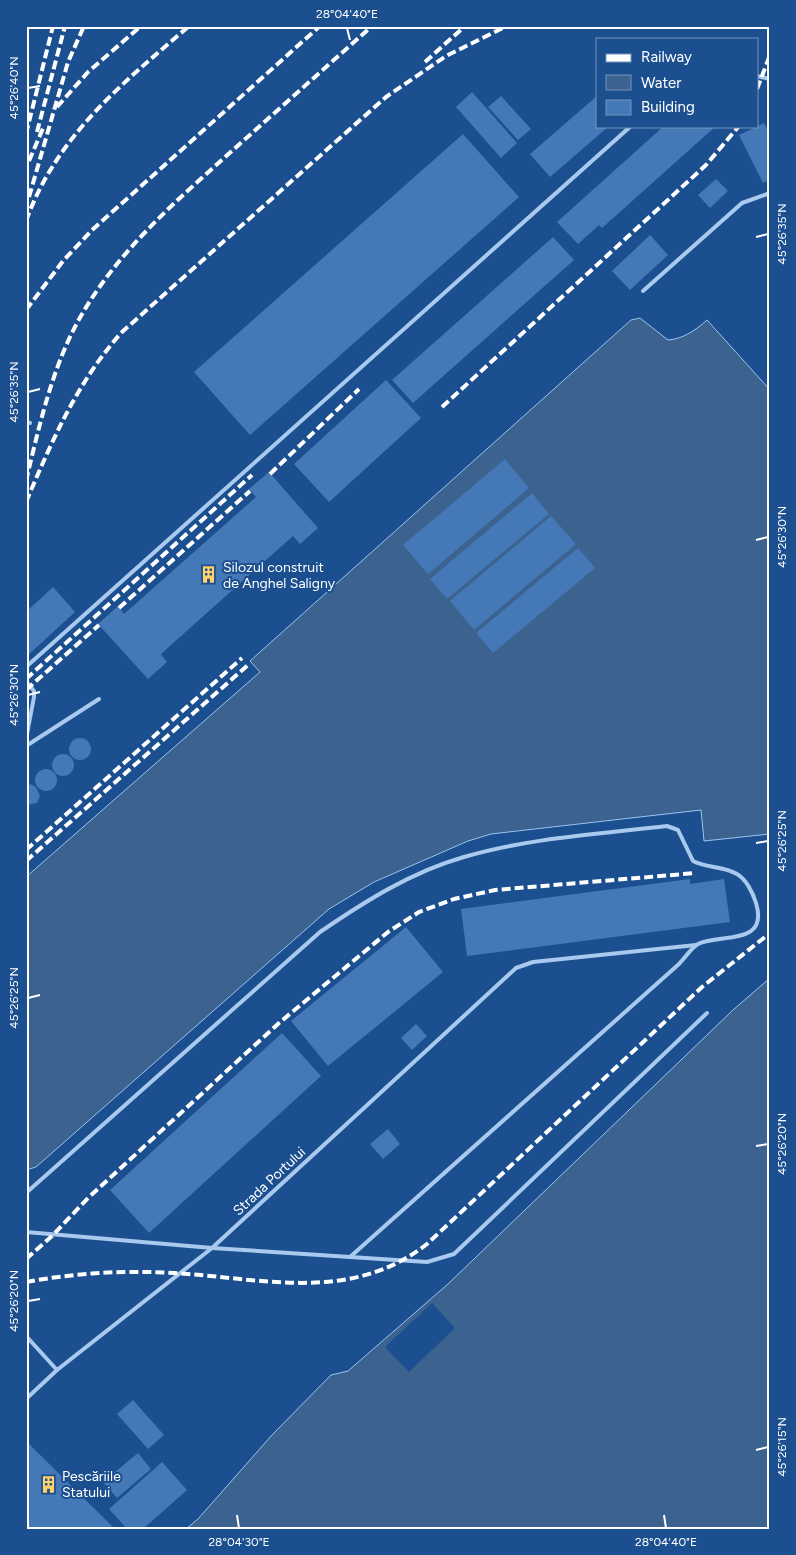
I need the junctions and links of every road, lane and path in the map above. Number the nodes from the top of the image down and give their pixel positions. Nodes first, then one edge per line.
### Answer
1 (628, 128) edge
2 (770, 193) edge
3 (643, 291) dead end
4 (26, 667) edge
5 (26, 681) edge
6 (99, 700) dead end
7 (26, 739) edge
8 (26, 746) edge
9 (697, 944) junction
10 (707, 1013) dead end
11 (26, 1193) edge
12 (26, 1232) edge
13 (212, 1248) junction
14 (350, 1257) junction
15 (26, 1336) edge
16 (57, 1370) junction
17 (26, 1399) edge

1 - 4 lane
2 - 3 lane
5 - 7 lane
6 - 8 lane
9 - 11 lane
9 - 13 lane, Strada Portului
9 - 14 lane
10 - 14 lane
12 - 13 lane
13 - 14 lane
13 - 16 lane, Strada Portului
15 - 16 lane
16 - 17 lane, Strada Portului

